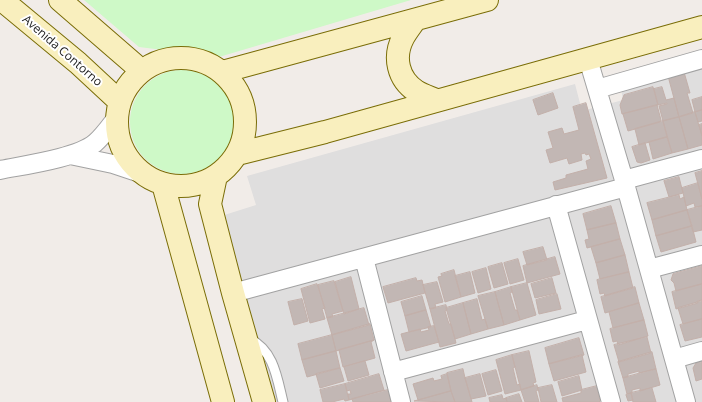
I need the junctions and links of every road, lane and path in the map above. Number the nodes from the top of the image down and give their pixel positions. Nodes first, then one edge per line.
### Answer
1 (60, 0) edge
2 (487, 0) edge
3 (6, 6) edge
4 (415, 20) junction
5 (702, 27) edge
6 (588, 59) junction
7 (702, 59) edge
8 (142, 71) junction
9 (222, 72) junction
10 (597, 89) junction
11 (436, 100) junction
12 (119, 110) junction
13 (237, 154) junction
14 (70, 155) junction
15 (702, 159) edge
16 (0, 170) edge
17 (216, 176) junction
18 (155, 179) junction
19 (625, 183) junction
20 (556, 205) junction
21 (702, 255) edge
22 (364, 258) junction
23 (649, 270) junction
24 (233, 293) junction
25 (587, 320) junction
26 (245, 337) junction
27 (702, 351) edge
28 (674, 359) junction
29 (393, 372) junction
30 (223, 402) edge
31 (264, 402) edge
32 (283, 402) edge
33 (401, 402) edge
34 (611, 402) edge
35 (686, 402) edge

1 - 8 main road
2 - 4 main road
3 - 12 main road, Avenida Contorno
4 - 9 main road
4 - 11 main road
5 - 6 main road
6 - 10 street
6 - 11 main road
7 - 10 street
8 - 9 main road
8 - 12 main road
9 - 13 main road
10 - 19 street
11 - 13 main road
12 - 14 street
12 - 18 main road
13 - 17 main road
14 - 16 street
14 - 18 street
15 - 19 street
17 - 18 main road
17 - 24 main road
18 - 30 main road
19 - 20 street
19 - 23 street
20 - 22 street
20 - 25 street
21 - 23 street
22 - 24 street
22 - 29 street
23 - 28 street
24 - 26 main road
25 - 29 street
25 - 34 street
26 - 31 main road
26 - 32 lane
27 - 28 street
28 - 35 street
29 - 33 street

